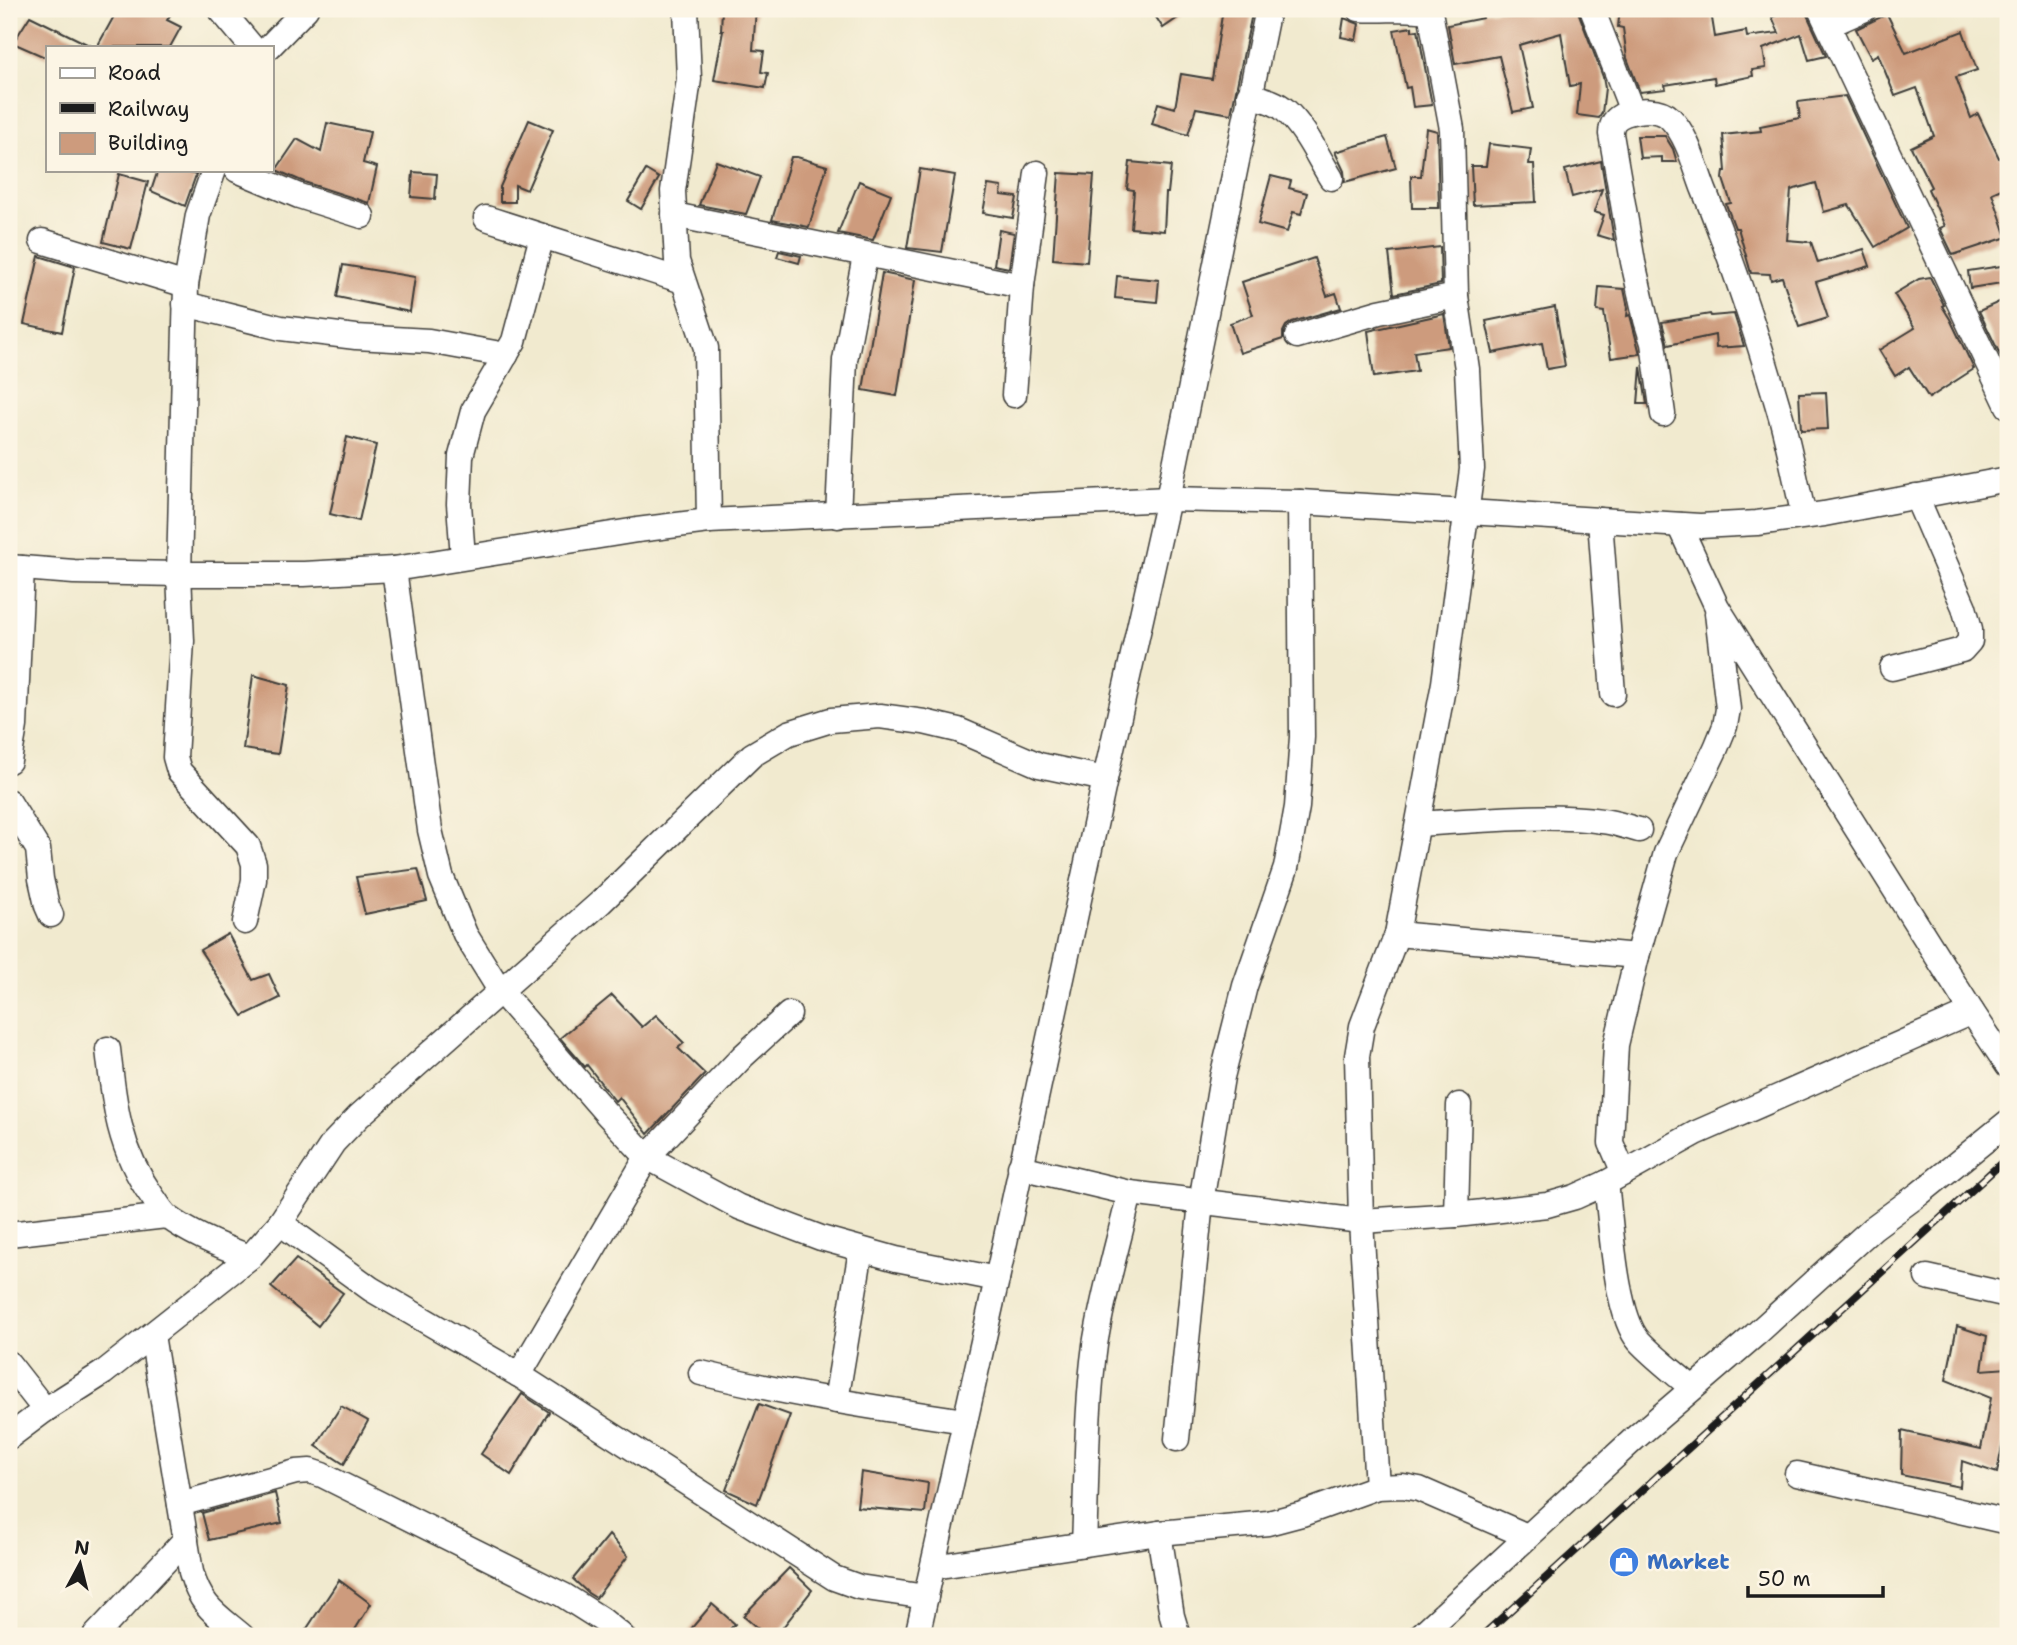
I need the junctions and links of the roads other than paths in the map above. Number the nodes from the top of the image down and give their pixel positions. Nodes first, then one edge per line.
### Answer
1 (220, 9) edge
2 (306, 9) edge
3 (686, 9) edge
4 (1268, 9) edge
5 (1359, 9) edge
6 (1592, 9) edge
7 (1865, 9) edge
8 (1824, 17) edge
9 (251, 46) edge
10 (270, 46) edge
11 (1250, 95) junction
12 (1632, 111) junction
13 (213, 172) edge
14 (242, 172) edge
15 (1037, 173) dead end
16 (1331, 178) dead end
17 (674, 215) junction
18 (362, 216) dead end
19 (486, 218) dead end
20 (542, 236) junction
21 (42, 241) dead end
22 (865, 256) junction
23 (683, 281) junction
24 (1021, 286) junction
25 (186, 295) junction
26 (1456, 296) junction
27 (1297, 336) dead end
28 (506, 355) junction
29 (1014, 395) dead end
30 (2008, 406) edge
31 (1663, 414) dead end
32 (2008, 479) edge
33 (1916, 496) junction
34 (1168, 499) junction
35 (1300, 502) junction
36 (1468, 511) junction
37 (838, 516) junction
38 (1804, 516) junction
39 (1600, 520) junction
40 (709, 521) junction
41 (1679, 525) junction
42 (463, 558) junction
43 (15, 568) edge
44 (394, 569) junction
45 (179, 574) junction
46 (1717, 607) junction
47 (1892, 668) dead end
48 (1614, 694) dead end
49 (9, 761) edge
50 (1105, 779) junction
51 (9, 802) edge
52 (1418, 824) junction
53 (1639, 830) dead end
54 (51, 915) dead end
55 (244, 922) dead end
56 (1397, 934) junction
57 (1637, 956) junction
58 (501, 992) junction
59 (1972, 1012) junction
60 (789, 1014) dead end
61 (108, 1049) dead end
62 (2008, 1066) edge
63 (1459, 1105) dead end
64 (2008, 1122) edge
65 (647, 1157) junction
66 (1020, 1167) junction
67 (1615, 1178) junction
68 (1130, 1193) junction
69 (1201, 1202) junction
70 (1456, 1215) junction
71 (166, 1216) junction
72 (1361, 1221) junction
73 (280, 1223) junction
74 (9, 1234) edge
75 (862, 1250) junction
76 (250, 1256) junction
77 (1927, 1277) dead end
78 (997, 1279) junction
79 (2008, 1295) edge
80 (152, 1335) junction
81 (9, 1364) edge
82 (701, 1373) dead end
83 (519, 1375) junction
84 (1692, 1388) junction
85 (836, 1401) junction
86 (45, 1410) junction
87 (965, 1422) junction
88 (9, 1437) edge
89 (1177, 1439) dead end
90 (1797, 1474) dead end
91 (1377, 1487) junction
92 (180, 1504) junction
93 (2008, 1522) edge
94 (1159, 1533) junction
95 (1527, 1536) junction
96 (186, 1539) junction
97 (1084, 1544) junction
98 (933, 1567) junction
99 (926, 1597) junction
100 (95, 1636) edge
101 (242, 1636) edge
102 (622, 1636) edge
103 (917, 1636) edge
104 (1178, 1636) edge
105 (1420, 1636) edge

1 - 9 street
2 - 10 street
3 - 17 street
4 - 11 street
5 - 26 street
6 - 12 street
7 - 8 street
8 - 30 street
11 - 16 street
11 - 34 street
12 - 31 street
12 - 38 street
13 - 25 street
14 - 18 street
15 - 24 street
17 - 22 street
17 - 23 street
19 - 20 street
20 - 23 street
20 - 28 street
21 - 25 street
22 - 24 street
22 - 37 street
23 - 40 street
24 - 29 street
25 - 28 street
25 - 45 street
26 - 27 street
26 - 36 street
28 - 42 street
32 - 33 street
33 - 38 street
33 - 47 street
34 - 35 street
34 - 37 street
34 - 50 street
35 - 36 street
35 - 69 street
36 - 39 street
36 - 52 street
37 - 40 street
38 - 41 street
39 - 41 street
39 - 48 street
40 - 42 street
41 - 46 street
42 - 44 street
43 - 45 street
43 - 49 street
44 - 45 street
44 - 58 street
45 - 55 street
46 - 57 street
46 - 59 street
50 - 58 street
50 - 66 street
51 - 54 street
52 - 53 street
52 - 56 street
56 - 57 street
56 - 72 street
57 - 67 street
58 - 65 street
58 - 73 street
59 - 62 street
59 - 67 street
60 - 65 street
61 - 71 street
63 - 70 street
64 - 84 street
65 - 75 street
65 - 83 street
66 - 68 street
66 - 78 street
67 - 70 street
67 - 84 street
68 - 69 street
68 - 97 street
69 - 72 street
69 - 89 street
70 - 72 street
71 - 74 street
71 - 76 street
72 - 91 street
73 - 76 street
73 - 83 street
75 - 78 street
75 - 85 street
76 - 80 street
77 - 79 street
78 - 87 street
80 - 86 street
80 - 92 street
81 - 86 street
82 - 85 street
83 - 99 street
84 - 95 street
85 - 87 street
86 - 88 street
87 - 98 street
90 - 93 street
91 - 94 street
91 - 95 street
92 - 96 street
92 - 102 street
94 - 97 street
94 - 104 street
95 - 105 street
96 - 100 street
96 - 101 street
97 - 98 street
98 - 99 street
99 - 103 street

